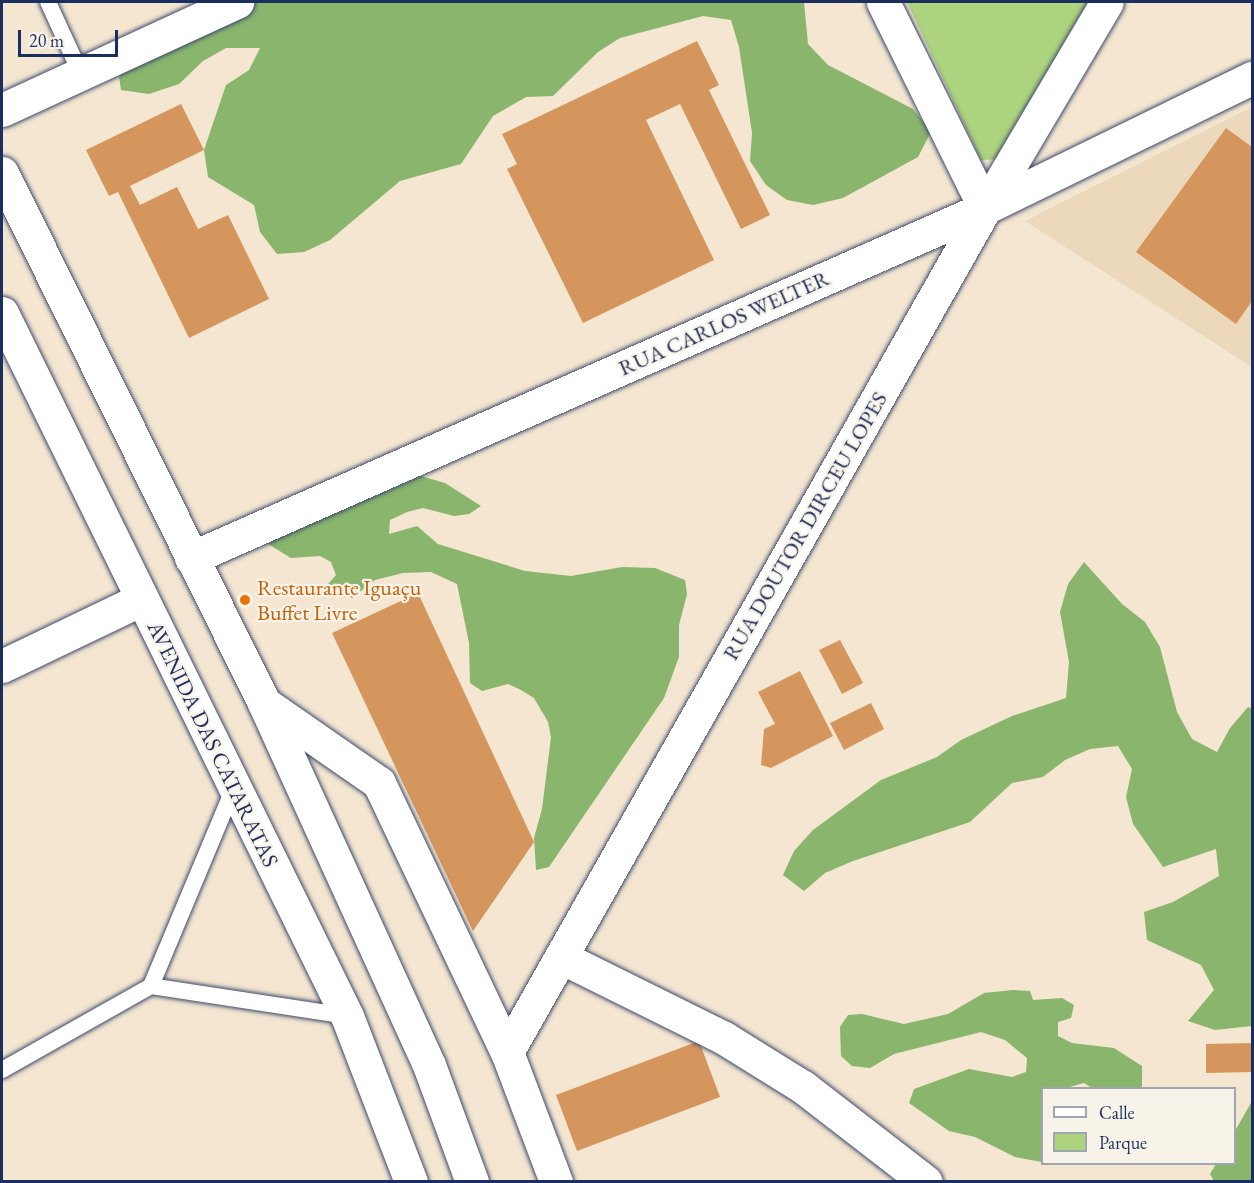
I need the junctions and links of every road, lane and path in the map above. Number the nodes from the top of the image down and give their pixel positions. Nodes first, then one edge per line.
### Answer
1 (48, 2) edge
2 (237, 2) edge
3 (884, 2) edge
4 (1107, 2) edge
5 (81, 74) junction
6 (1252, 78) edge
7 (2, 110) edge
8 (2, 173) edge
9 (985, 208) junction
10 (2, 313) edge
11 (191, 558) junction
12 (142, 599) junction
13 (2, 666) edge
14 (264, 703) junction
15 (234, 787) junction
16 (561, 957) junction
17 (151, 986) junction
18 (347, 1016) junction
19 (507, 1052) junction
20 (2, 1070) edge
21 (411, 1182) edge
22 (472, 1182) edge
23 (556, 1182) edge
24 (926, 1182) edge

1 - 5 lane
2 - 5 street
3 - 9 street
4 - 9 street, RUA DOUTOR DIRCEU LOPES
5 - 7 street
6 - 9 street, RUA CARLOS WELTER
8 - 11 street
9 - 11 street, RUA CARLOS WELTER
9 - 16 street, RUA DOUTOR DIRCEU LOPES
10 - 12 street, AVENIDA DAS CATARATAS
11 - 14 street
12 - 13 street
12 - 15 street, AVENIDA DAS CATARATAS
14 - 19 street
14 - 22 street
15 - 17 lane
15 - 18 street, AVENIDA DAS CATARATAS
16 - 19 street, RUA DOUTOR DIRCEU LOPES
16 - 24 street
17 - 18 lane
17 - 20 lane
18 - 21 street, AVENIDA DAS CATARATAS
19 - 23 street

